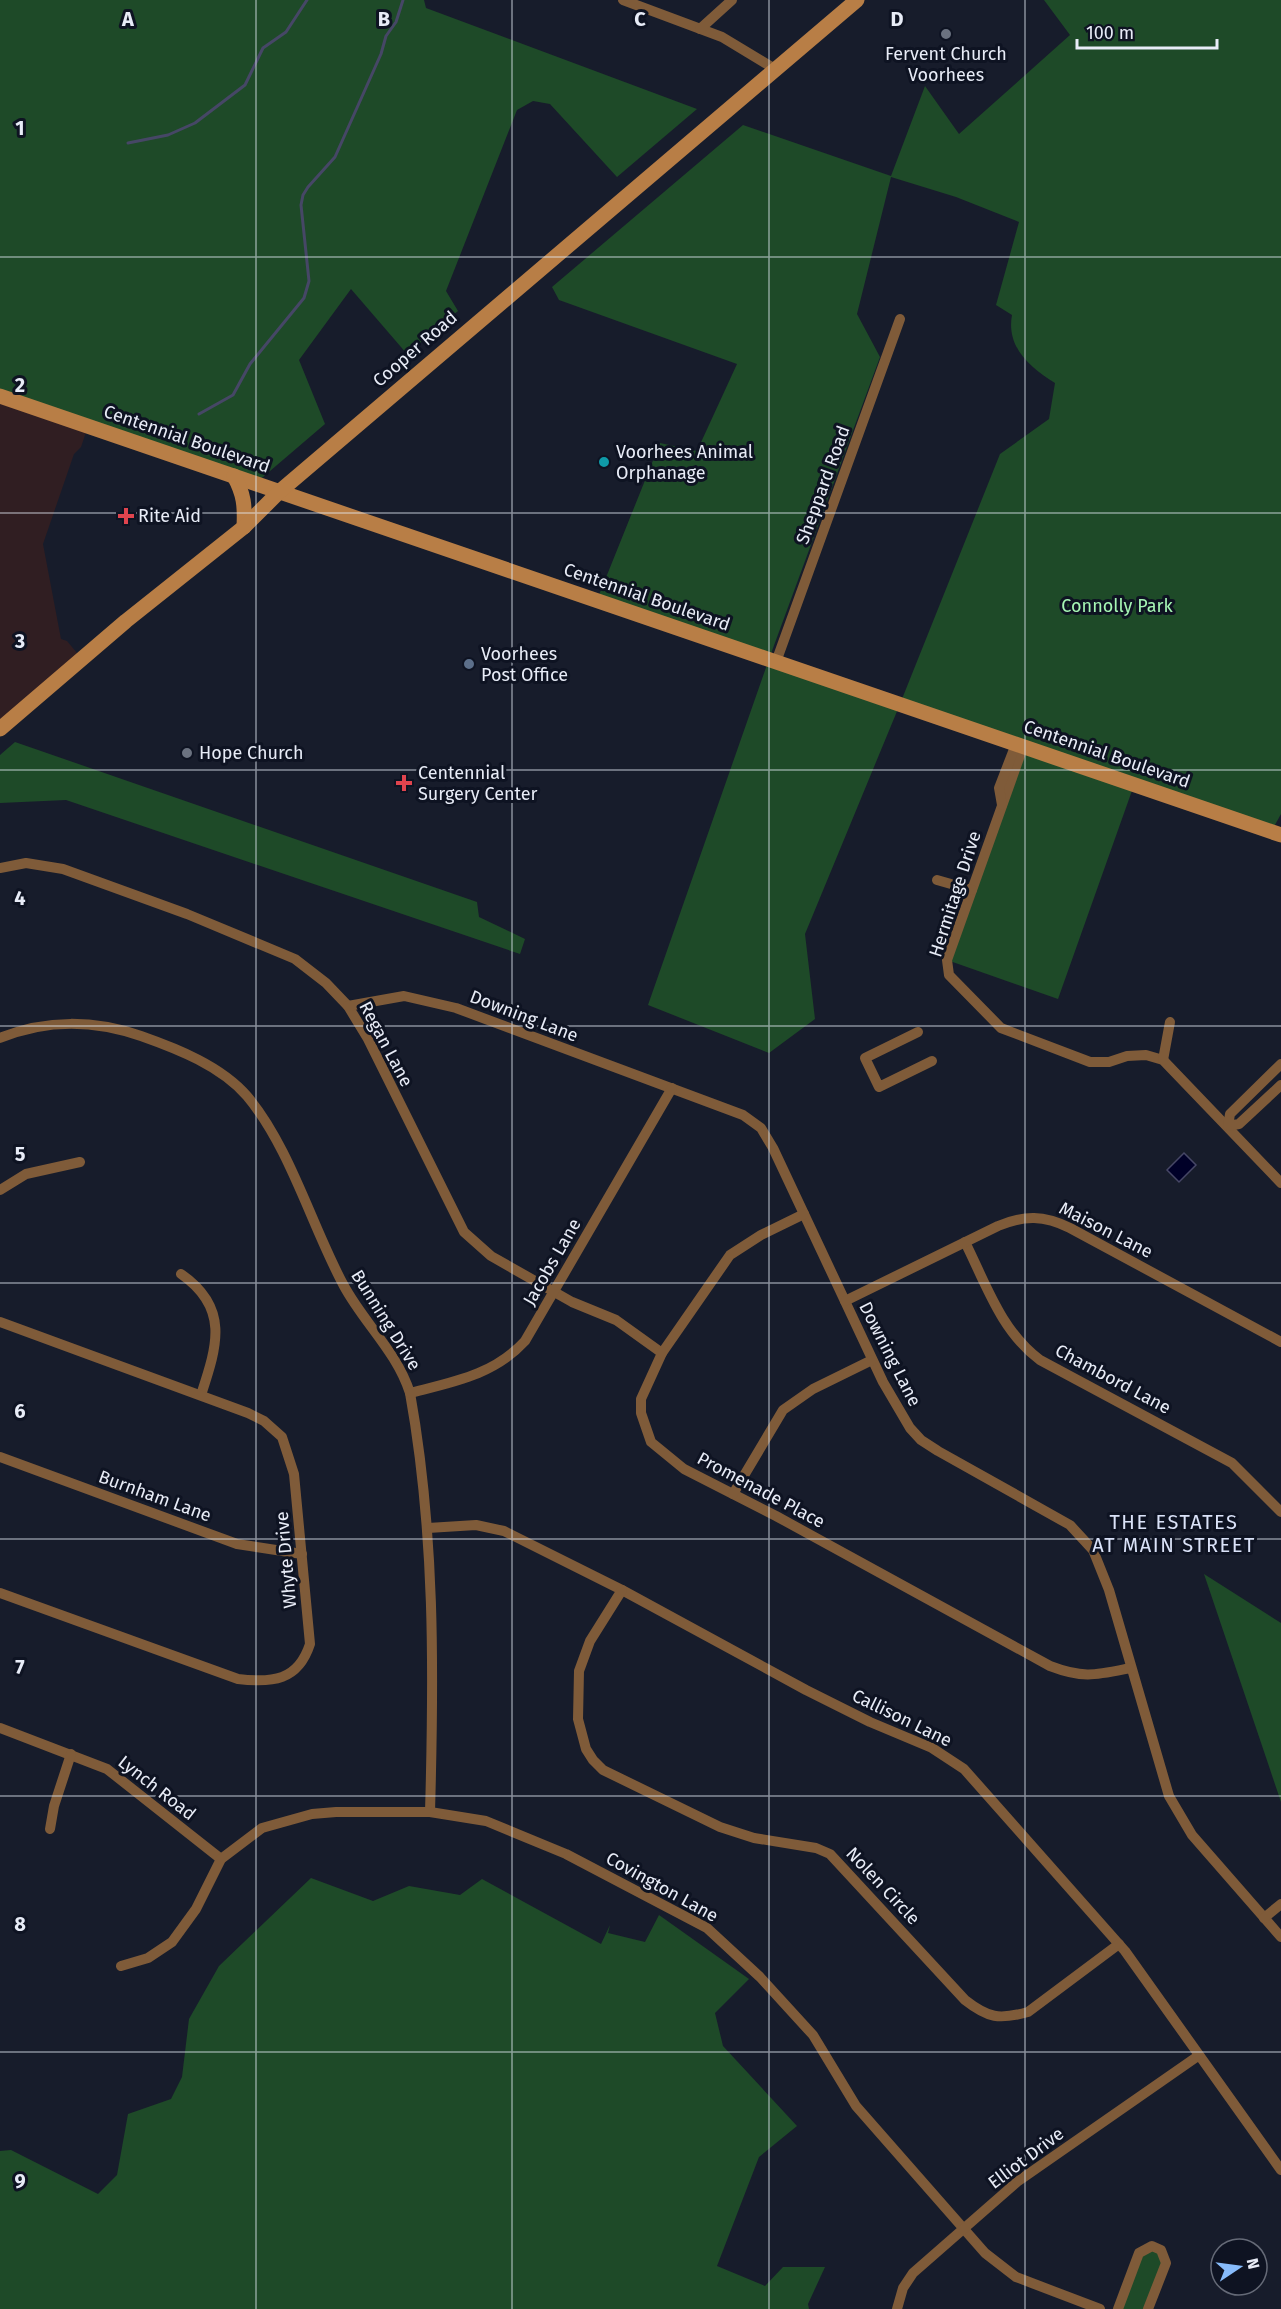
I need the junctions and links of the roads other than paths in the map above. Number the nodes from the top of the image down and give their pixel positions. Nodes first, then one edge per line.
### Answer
1 (623, 0) edge
2 (732, 0) edge
3 (856, 0) edge
4 (700, 29) junction
5 (775, 69) junction
6 (900, 319) dead end
7 (0, 396) edge
8 (234, 476) junction
9 (279, 492) junction
10 (244, 526) junction
11 (776, 662) junction
12 (0, 729) edge
13 (1020, 745) junction
14 (1281, 835) edge
15 (0, 868) edge
16 (937, 880) dead end
17 (972, 890) junction
18 (348, 1006) junction
19 (1170, 1022) dead end
20 (918, 1032) dead end
21 (0, 1038) edge
22 (1163, 1060) junction
23 (932, 1061) dead end
24 (1281, 1064) edge
25 (1281, 1085) edge
26 (672, 1088) junction
27 (1228, 1126) junction
28 (80, 1162) dead end
29 (1281, 1183) edge
30 (0, 1190) edge
31 (804, 1214) junction
32 (966, 1242) junction
33 (181, 1274) dead end
34 (554, 1292) junction
35 (845, 1301) junction
36 (0, 1322) edge
37 (1281, 1342) edge
38 (662, 1353) junction
39 (872, 1360) junction
40 (410, 1393) junction
41 (201, 1395) junction
42 (0, 1457) edge
43 (734, 1494) junction
44 (1281, 1512) edge
45 (428, 1528) junction
46 (302, 1554) junction
47 (622, 1590) junction
48 (0, 1593) edge
49 (1131, 1668) junction
50 (0, 1728) edge
51 (71, 1754) junction
52 (430, 1812) junction
53 (50, 1829) dead end
54 (221, 1859) junction
55 (1281, 1904) edge
56 (1264, 1918) junction
57 (1281, 1937) edge
58 (1119, 1944) junction
59 (121, 1966) dead end
60 (1198, 2056) junction
61 (1281, 2170) edge
62 (964, 2230) junction
63 (897, 2309) edge
64 (1101, 2309) edge
65 (1118, 2309) edge
66 (1148, 2309) edge

1 - 4 street
2 - 4 street
3 - 5 main road, Cooper Road
4 - 5 street
5 - 9 main road, Cooper Road
6 - 11 street, Sheppard Road
7 - 8 main road, Centennial Boulevard
8 - 9 main road, Centennial Boulevard
8 - 10 main road
9 - 10 main road, Cooper Road
9 - 11 main road, Centennial Boulevard
10 - 12 main road, Cooper Road
11 - 13 main road, Centennial Boulevard
13 - 14 main road, Centennial Boulevard
13 - 17 street, Hermitage Drive
15 - 18 street, Regan Lane
16 - 17 street
17 - 22 street, Hermitage Drive
18 - 26 street, Downing Lane
18 - 34 street, Regan Lane
19 - 22 street
20 - 23 street
21 - 40 street, Bunning Drive
22 - 27 street
24 - 27 street
25 - 27 street
26 - 31 street, Downing Lane
26 - 34 street, Jacobs Lane
27 - 29 street
28 - 30 street
31 - 35 street, Downing Lane
31 - 38 street, Promenade Place
32 - 35 street, Maison Lane
32 - 37 street, Maison Lane
32 - 44 street, Chambord Lane
33 - 41 street
34 - 38 street, Regan Lane
34 - 40 street, Jacobs Lane
35 - 39 street, Downing Lane
36 - 41 street, Whyte Drive
38 - 43 street, Promenade Place
39 - 43 street
39 - 49 street, Downing Lane
40 - 45 street, Bunning Drive
41 - 46 street, Whyte Drive
42 - 46 street, Burnham Lane
43 - 49 street, Promenade Place
45 - 47 street, Callison Lane
45 - 52 street, Bunning Drive
46 - 48 street, Whyte Drive
47 - 58 street, Callison Lane
47 - 58 street, Nolen Circle
49 - 56 street, Downing Lane
50 - 51 street, Lynch Road
51 - 53 street
51 - 54 street, Lynch Road
52 - 54 street, Covington Lane
52 - 62 street, Covington Lane
54 - 59 street, Covington Lane
55 - 56 street
56 - 57 street, Downing Lane
58 - 60 street, Callison Lane
60 - 61 street, Callison Lane
60 - 62 street, Elliot Drive
62 - 63 street, Elliot Drive
62 - 64 street, Covington Lane
65 - 66 street

